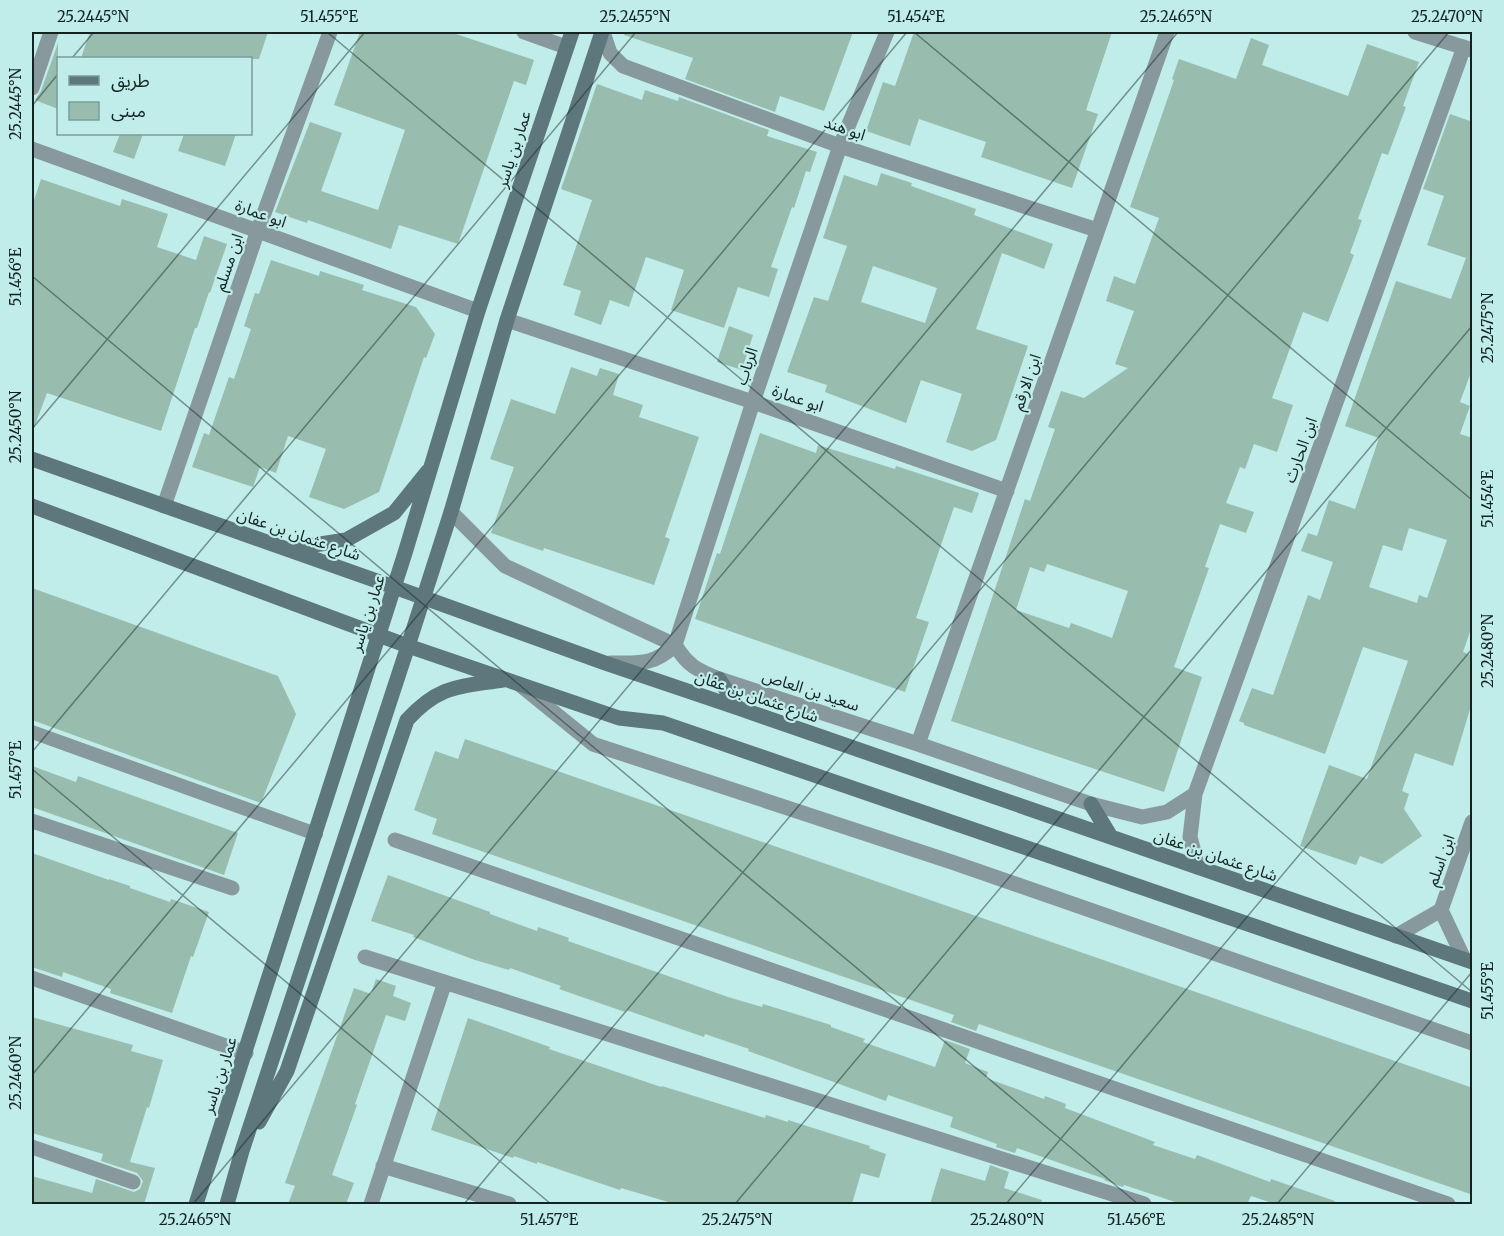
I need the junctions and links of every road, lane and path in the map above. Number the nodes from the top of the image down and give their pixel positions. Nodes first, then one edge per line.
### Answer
1 (51, 32) edge
2 (330, 32) edge
3 (524, 32) edge
4 (572, 32) edge
5 (602, 32) edge
6 (887, 32) edge
7 (1167, 32) edge
8 (1415, 32) edge
9 (566, 47) junction
10 (1468, 49) edge
11 (32, 88) edge
12 (840, 146) junction
13 (32, 149) edge
14 (258, 230) junction
15 (1097, 230) junction
16 (478, 311) junction
17 (507, 320) junction
18 (753, 402) junction
19 (32, 459) edge
20 (433, 464) junction
21 (1007, 491) junction
22 (32, 506) edge
23 (164, 506) junction
24 (451, 512) junction
25 (287, 549) junction
26 (394, 587) junction
27 (423, 598) junction
28 (379, 635) junction
29 (675, 645) junction
30 (408, 646) junction
31 (605, 663) junction
32 (719, 679) junction
33 (512, 682) junction
34 (738, 708) junction
35 (32, 732) edge
36 (918, 744) junction
37 (1195, 794) junction
38 (1091, 804) junction
39 (32, 821) edge
40 (1473, 822) edge
41 (315, 834) junction
42 (1111, 837) junction
43 (395, 840) dead end
44 (1198, 867) junction
45 (232, 888) dead end
46 (1441, 910) junction
47 (1396, 936) junction
48 (365, 957) dead end
49 (1468, 961) edge
50 (32, 978) edge
51 (445, 982) junction
52 (1473, 1001) edge
53 (1473, 1043) edge
54 (246, 1053) junction
55 (32, 1147) edge
56 (242, 1151) junction
57 (383, 1166) junction
58 (133, 1182) dead end
59 (196, 1204) edge
60 (227, 1204) edge
61 (371, 1204) edge
62 (509, 1204) edge
63 (1144, 1204) edge
64 (1448, 1204) edge

1 - 11 street
2 - 14 street, ابن مسلم
3 - 9 street
4 - 9 street, عمار بن ياسر
5 - 12 street, ابو هند
5 - 17 street
6 - 12 street, الرباب
7 - 15 street, ابن الارقم
8 - 10 street
9 - 16 street, عمار بن ياسر
10 - 37 street, ابن الحارث
12 - 15 street, ابو هند
12 - 18 street, الرباب
13 - 14 street, ابو عمارة
14 - 16 street, ابو عمارة
14 - 23 street, ابن مسلم
15 - 21 street, ابن الارقم
16 - 20 street, عمار بن ياسر
17 - 18 street, ابو عمارة
17 - 24 street
18 - 21 street, ابو عمارة
18 - 29 street, الرباب
19 - 23 street, شارع عثمان بن عفان
20 - 25 street
20 - 26 street, عمار بن ياسر
21 - 36 street, ابن الارقم
22 - 28 street
23 - 25 street, شارع عثمان بن عفان
24 - 27 street
24 - 29 street, سعيد بن العاص
25 - 26 street, شارع عثمان بن عفان
26 - 27 street, شارع عثمان بن عفان
26 - 28 street, عمار بن ياسر
27 - 30 street
27 - 31 street, شارع عثمان بن عفان
28 - 30 street
28 - 41 street, عمار بن ياسر
29 - 31 street
29 - 32 street, سعيد بن العاص
30 - 33 street
30 - 56 street
31 - 34 street, شارع عثمان بن عفان
32 - 34 street
32 - 36 street, سعيد بن العاص
33 - 52 street
33 - 53 street
33 - 56 street
34 - 42 street, شارع عثمان بن عفان
35 - 41 lane
36 - 38 street, سعيد بن العاص
37 - 38 street, سعيد بن العاص
37 - 44 street, ابن الحارث
38 - 42 street
39 - 45 street
40 - 46 street, ابن اسلم
41 - 54 street, عمار بن ياسر
42 - 44 street, شارع عثمان بن عفان
43 - 64 street
44 - 47 street, شارع عثمان بن عفان
46 - 47 street, ابن اسلم
46 - 49 street, ابن اسلم
47 - 49 street, شارع عثمان بن عفان
48 - 51 street
50 - 54 street
51 - 57 street
51 - 63 street
54 - 59 street, عمار بن ياسر
55 - 58 street
56 - 60 street
57 - 61 street
57 - 62 street

